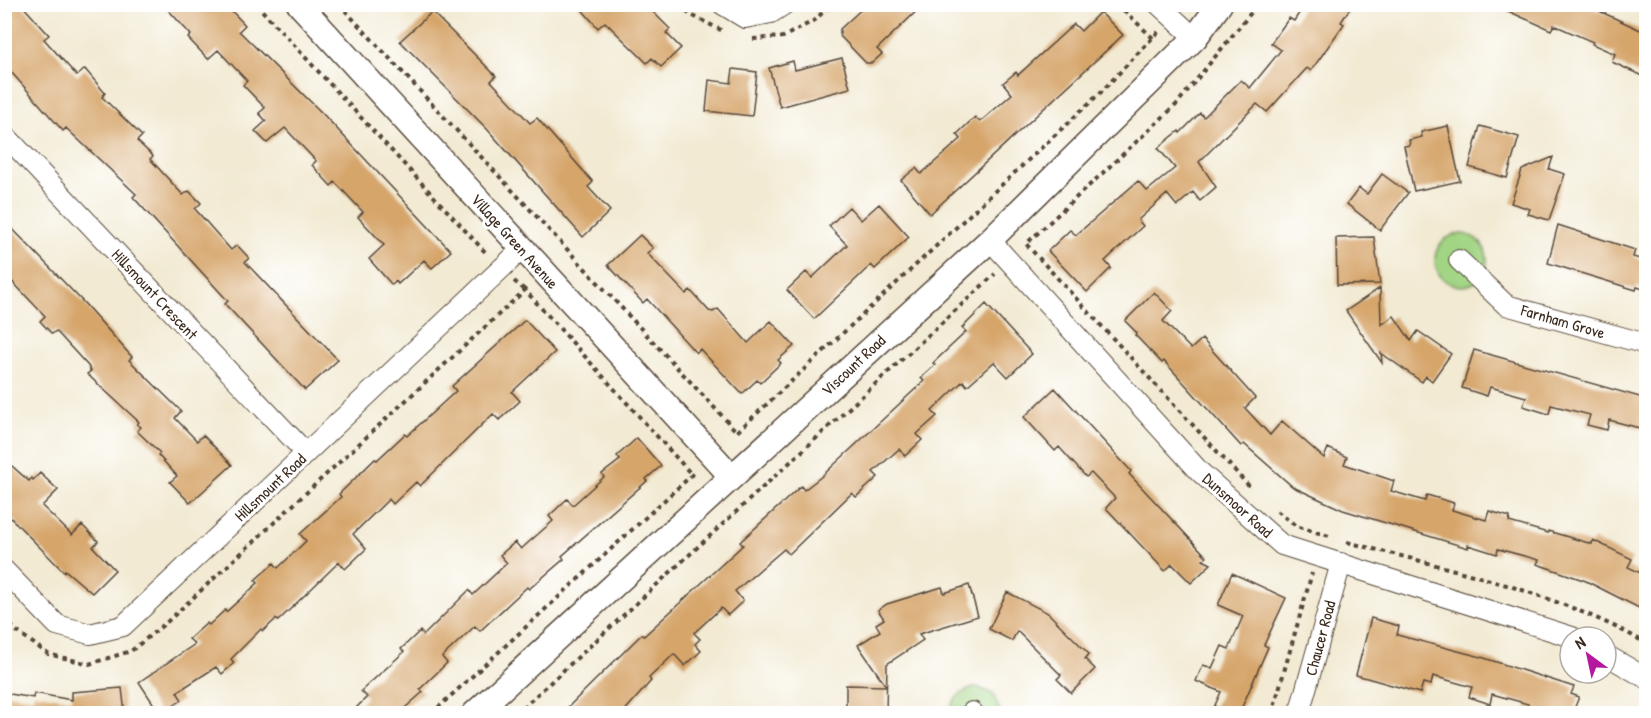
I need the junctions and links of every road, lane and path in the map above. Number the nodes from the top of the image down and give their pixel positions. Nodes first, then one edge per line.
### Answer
1 (256, 4) edge
2 (299, 4) edge
3 (339, 4) edge
4 (722, 4) edge
5 (785, 4) edge
6 (1117, 4) edge
7 (1158, 4) edge
8 (1220, 4) edge
9 (1258, 4) edge
10 (1637, 4) edge
11 (1647, 9) edge
12 (1195, 38) junction
13 (4, 134) edge
14 (990, 240) junction
15 (522, 249) junction
16 (1459, 260) dead end
17 (501, 269) junction
18 (993, 276) dead end
19 (525, 290) junction
20 (1647, 344) edge
21 (306, 453) junction
22 (697, 470) dead end
23 (692, 475) junction
24 (732, 477) junction
25 (1255, 492) dead end
26 (1271, 506) dead end
27 (1335, 538) dead end
28 (1345, 541) dead end
29 (1341, 563) junction
30 (4, 570) edge
31 (1312, 573) dead end
32 (4, 618) edge
33 (1558, 633) edge
34 (1647, 643) edge
35 (1618, 662) edge
36 (1647, 678) edge
37 (431, 714) edge
38 (474, 714) edge
39 (516, 714) edge
40 (1272, 714) edge
41 (1299, 714) edge

1 - 17 path
2 - 15 street, Village Green Avenue
3 - 6 path
4 - 5 street
7 - 12 street
8 - 12 street, Viscount Road
9 - 25 path
10 - 11 path
12 - 14 street, Viscount Road
13 - 21 street, Hillsmount Crescent
14 - 24 street, Viscount Road
14 - 29 street, Dunsmoor Road
15 - 17 street, Hillsmount Road
15 - 24 street, Village Green Avenue
16 - 20 street, Farnham Grove
17 - 19 path
17 - 21 street, Hillsmount Road
18 - 39 path
19 - 23 path
19 - 32 path
21 - 30 street, Hillsmount Road
22 - 23 path
23 - 37 path
24 - 38 street, Viscount Road
26 - 27 path
28 - 34 path
29 - 33 street, Dunsmoor Road
29 - 41 street, Chaucer Road
31 - 40 path
35 - 36 street

